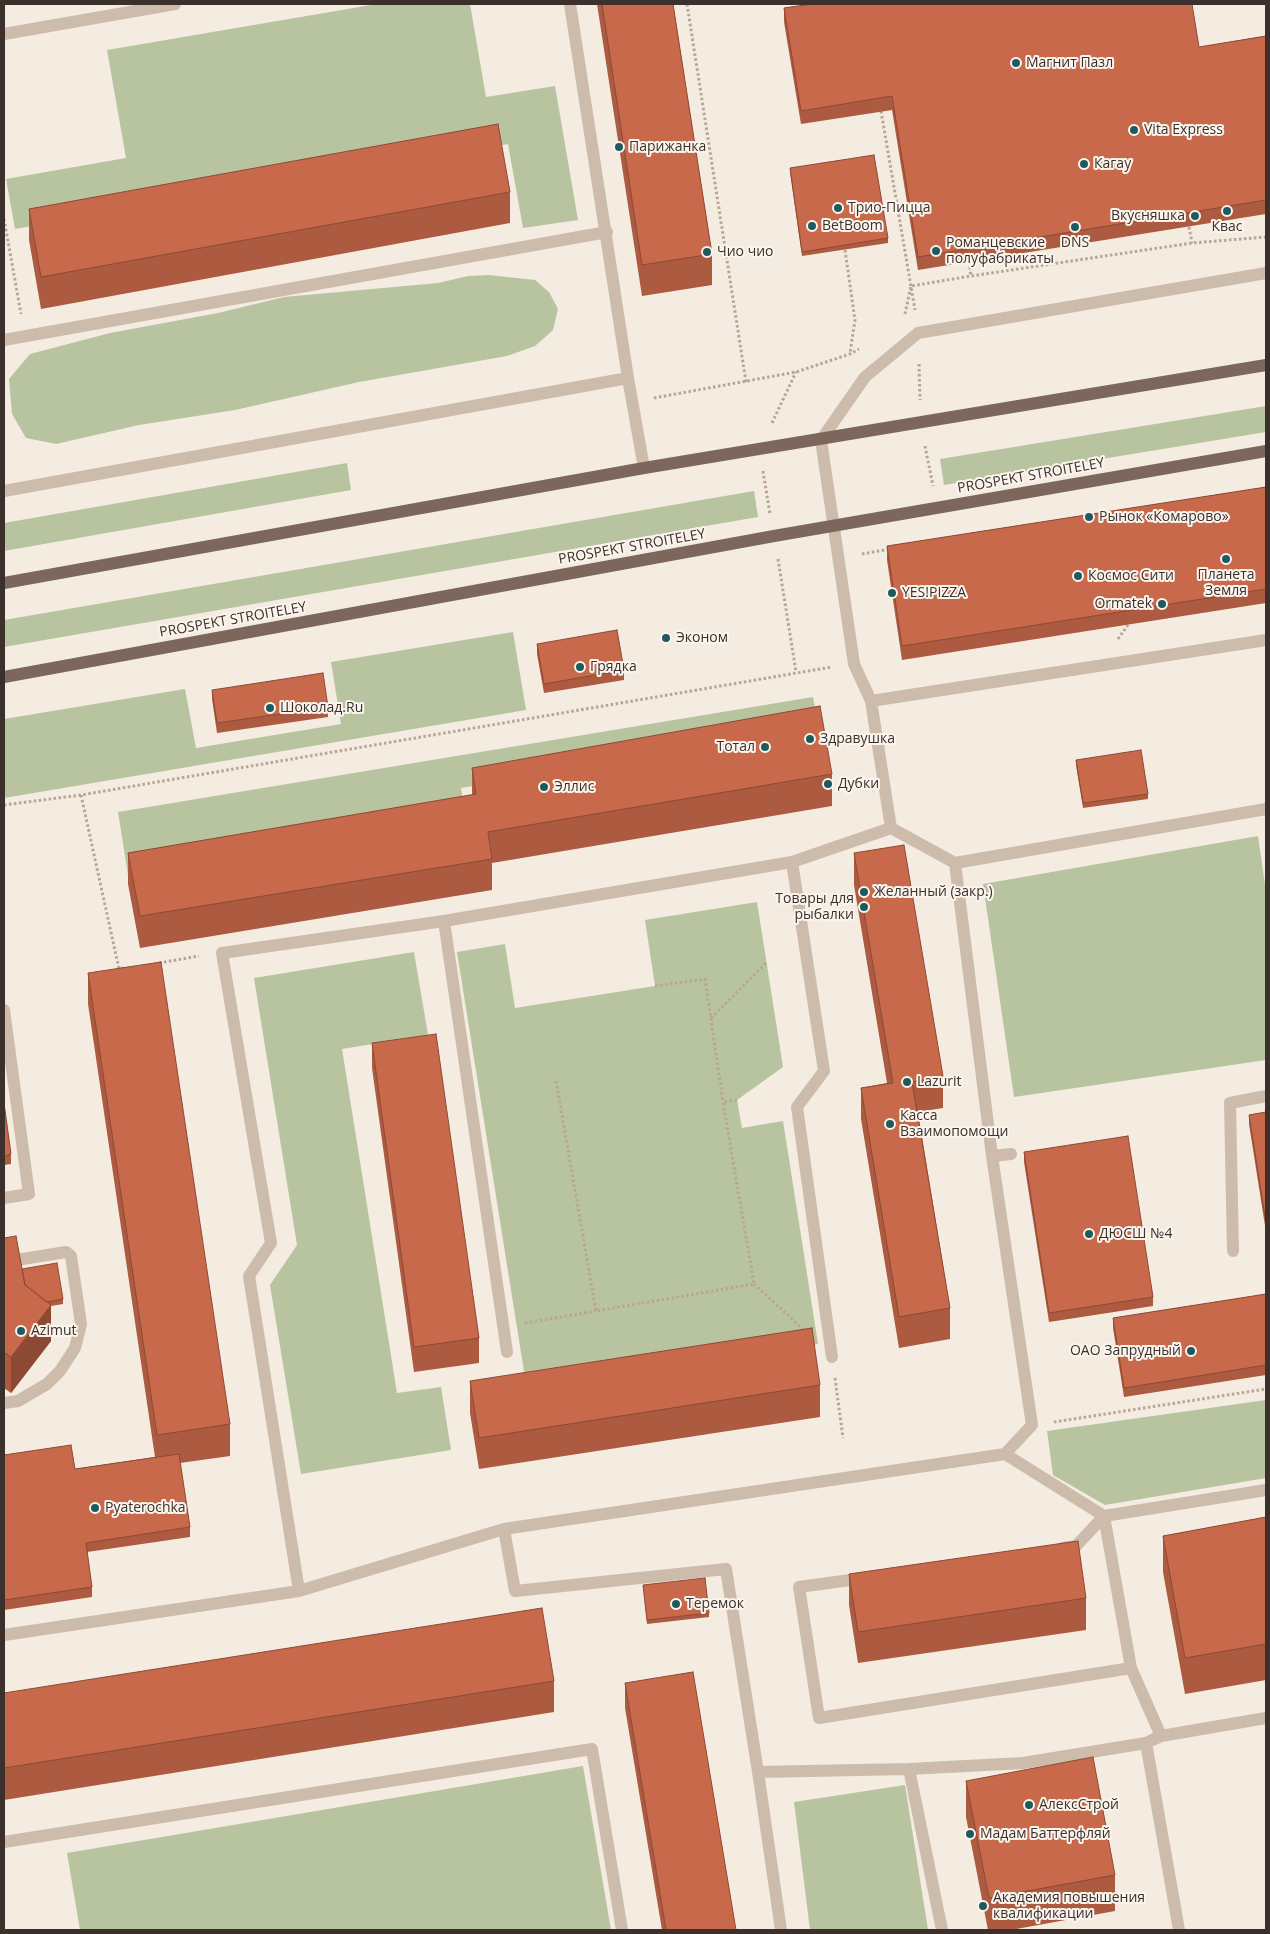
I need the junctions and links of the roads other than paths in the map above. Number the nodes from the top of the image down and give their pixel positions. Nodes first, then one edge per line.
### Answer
1 (175, 4) edge
2 (570, 4) edge
3 (4, 34) edge
4 (607, 232) junction
5 (1266, 273) edge
6 (4, 340) edge
7 (1266, 365) edge
8 (628, 378) junction
9 (821, 440) junction
10 (1266, 451) edge
11 (644, 468) junction
12 (4, 491) edge
13 (833, 526) junction
14 (4, 584) edge
15 (1266, 640) edge
16 (4, 677) edge
17 (871, 701) junction
18 (1266, 809) edge
19 (891, 828) junction
20 (792, 862) junction
21 (955, 863) junction
22 (444, 921) junction
23 (4, 1010) edge
24 (1266, 1096) edge
25 (1011, 1154) dead end
26 (992, 1156) junction
27 (4, 1198) edge
28 (1232, 1251) dead end
29 (4, 1262) edge
30 (507, 1352) dead end
31 (832, 1358) dead end
32 (4, 1403) edge
33 (1005, 1454) junction
34 (1266, 1490) edge
35 (1104, 1516) junction
36 (504, 1529) junction
37 (1046, 1551) edge
38 (878, 1576) edge
39 (299, 1591) junction
40 (4, 1635) edge
41 (1131, 1668) junction
42 (1266, 1718) edge
43 (1161, 1736) junction
44 (1146, 1742) junction
45 (909, 1769) junction
46 (758, 1772) junction
47 (4, 1842) edge
48 (622, 1930) edge
49 (781, 1930) edge
50 (942, 1930) edge
51 (1179, 1930) edge

1 - 3 lane
2 - 4 lane
4 - 6 lane
4 - 8 lane
5 - 9 lane
7 - 9 main road
8 - 11 lane
8 - 12 lane
9 - 11 main road
9 - 13 lane
10 - 13 main road, PROSPEKT STROITELEY
11 - 14 main road
13 - 16 main road, PROSPEKT STROITELEY
13 - 17 lane
15 - 17 lane
17 - 19 lane
18 - 21 lane
19 - 20 lane
19 - 21 lane
20 - 22 lane
20 - 31 lane
21 - 26 lane
22 - 30 lane
22 - 39 lane
23 - 27 lane
24 - 28 lane
25 - 26 lane
26 - 33 lane
29 - 32 lane
33 - 35 lane
33 - 36 lane
34 - 35 lane
35 - 37 lane
35 - 41 lane
36 - 39 lane
36 - 46 lane
38 - 41 lane
39 - 40 lane
41 - 43 lane
42 - 43 lane
43 - 44 lane
44 - 45 lane
44 - 51 lane
45 - 46 lane
45 - 50 lane
46 - 49 lane
47 - 48 lane

